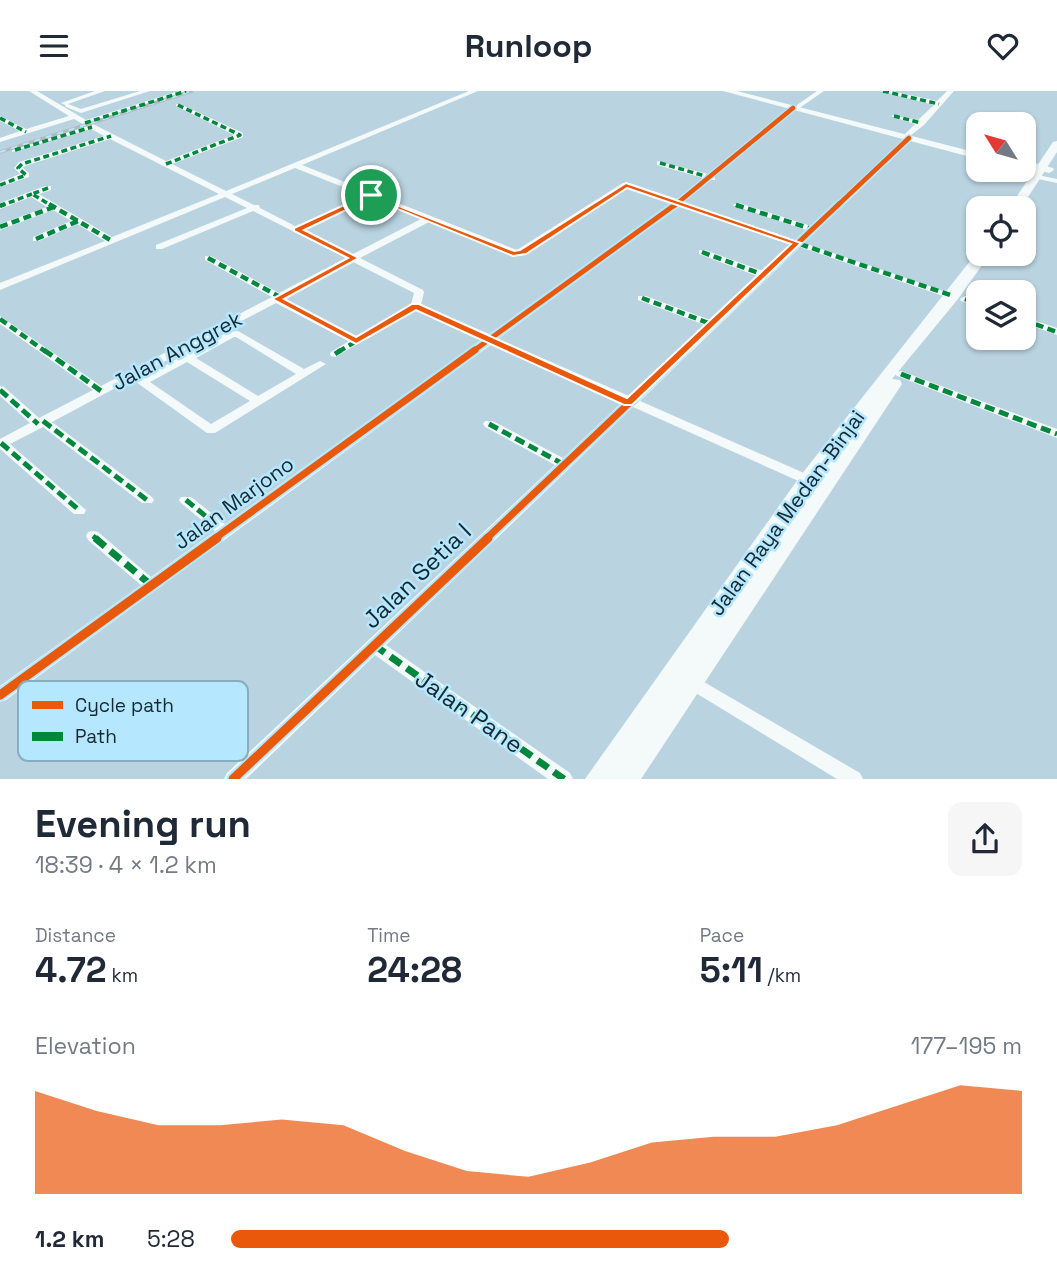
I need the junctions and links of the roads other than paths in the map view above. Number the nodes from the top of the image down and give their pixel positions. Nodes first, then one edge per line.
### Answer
1 (32, 91) edge
2 (102, 91) edge
3 (147, 91) edge
4 (186, 91) edge
5 (475, 91) edge
6 (729, 91) edge
7 (742, 91) edge
8 (821, 91) edge
9 (883, 91) edge
10 (916, 91) edge
11 (951, 91) edge
12 (942, 101) junction
13 (178, 106) dead end
14 (796, 107) junction
15 (894, 116) dead end
16 (73, 117) junction
17 (0, 118) edge
18 (920, 123) junction
19 (89, 125) junction
20 (26, 132) junction
21 (111, 136) junction
22 (909, 136) junction
23 (0, 140) edge
24 (1057, 144) edge
25 (15, 151) dead end
26 (966, 151) edge
27 (1057, 158) edge
28 (660, 163) dead end
29 (166, 164) junction
30 (294, 165) junction
31 (1045, 174) edge
32 (712, 178) junction
33 (0, 184) edge
34 (48, 188) dead end
35 (32, 194) junction
36 (226, 194) junction
37 (371, 195) junction
38 (1026, 196) edge
39 (1032, 196) edge
40 (679, 202) junction
41 (737, 205) dead end
42 (0, 206) edge
43 (54, 207) junction
44 (256, 207) junction
45 (429, 218) junction
46 (78, 221) junction
47 (0, 227) edge
48 (812, 229) junction
49 (297, 230) junction
50 (36, 239) dead end
51 (112, 240) junction
52 (797, 243) junction
53 (159, 247) dead end
54 (702, 252) dead end
55 (208, 258) dead end
56 (355, 258) junction
57 (978, 266) edge
58 (987, 266) edge
59 (764, 275) junction
60 (0, 287) edge
61 (278, 298) junction
62 (642, 298) dead end
63 (965, 299) edge
64 (416, 306) junction
65 (0, 319) edge
66 (711, 324) junction
67 (1036, 324) edge
68 (1057, 332) edge
69 (488, 340) junction
70 (356, 341) junction
71 (182, 354) junction
72 (335, 354) dead end
73 (320, 365) dead end
74 (304, 374) junction
75 (901, 374) junction
76 (0, 390) edge
77 (101, 391) junction
78 (259, 402) junction
79 (628, 402) junction
80 (41, 423) junction
81 (489, 424) dead end
82 (1057, 434) edge
83 (1, 444) edge
84 (563, 464) junction
85 (808, 480) junction
86 (147, 500) dead end
87 (186, 500) dead end
88 (79, 510) dead end
89 (225, 532) junction
90 (93, 536) dead end
91 (151, 585) junction
92 (733, 604) junction
93 (374, 645) junction
94 (19, 681) edge
95 (18, 682) edge
96 (692, 682) junction
97 (0, 695) edge
98 (233, 779) edge
99 (565, 779) edge
100 (598, 779) edge
101 (626, 779) edge
102 (854, 779) edge

1 - 16 street
2 - 3 street
4 - 19 street
5 - 30 street
6 - 14 main road
7 - 14 main road
8 - 14 street, Jalan Marjono
9 - 12 street
10 - 12 street
11 - 12 street
12 - 18 street
13 - 29 street
14 - 22 main road
14 - 32 street, Jalan Marjono
15 - 18 street
16 - 19 street
16 - 20 street
17 - 20 street
18 - 22 street
19 - 21 street
19 - 25 street
20 - 23 street
21 - 29 street
21 - 33 street
22 - 26 main road
22 - 48 street
24 - 31 highway
27 - 31 highway
28 - 32 street
29 - 36 street
30 - 36 street
30 - 37 street
31 - 38 highway
31 - 39 highway
32 - 40 street, Jalan Marjono
34 - 35 street
35 - 42 street
35 - 43 street
36 - 44 street
36 - 51 street
37 - 45 street
37 - 49 street
40 - 45 street
40 - 52 street
40 - 69 street, Jalan Marjono
41 - 48 street
43 - 46 street
43 - 47 street
44 - 49 street
44 - 53 street
45 - 56 street, Jalan Anggrek
46 - 50 street
46 - 51 street
48 - 52 street
49 - 56 street
51 - 60 street
52 - 59 street
52 - 63 street
54 - 59 street
55 - 61 street
56 - 61 street, Jalan Anggrek
56 - 64 street
57 - 63 highway, Jalan Raya Medan-Binjai
58 - 63 highway, Jalan Raya Medan-Binjai
59 - 66 street
61 - 70 street
61 - 71 street, Jalan Anggrek
62 - 66 street
63 - 75 highway, Jalan Raya Medan-Binjai
63 - 85 highway, Jalan Raya Medan-Binjai
64 - 69 street
64 - 70 street
65 - 77 street
66 - 79 street
67 - 68 street
69 - 79 street
69 - 89 street, Jalan Marjono
70 - 72 street
71 - 74 street
71 - 77 street, Jalan Anggrek
71 - 78 street
71 - 78 street
73 - 74 street
74 - 78 street
75 - 82 street
75 - 92 highway, Jalan Raya Medan-Binjai
76 - 80 street
77 - 80 street, Jalan Anggrek
79 - 84 street, Jalan Setia I
79 - 85 street
80 - 83 street, Jalan Anggrek
80 - 86 street
81 - 84 street
83 - 88 street
84 - 93 street, Jalan Setia I
85 - 92 highway, Jalan Raya Medan-Binjai
87 - 89 street
89 - 91 street, Jalan Marjono
90 - 91 street
91 - 94 street, Jalan Marjono
92 - 96 highway, Jalan Raya Medan-Binjai
92 - 100 highway, Jalan Raya Medan-Binjai
93 - 98 street, Jalan Setia I
93 - 99 street, Jalan Pane
95 - 97 street, Jalan Marjono
96 - 101 highway, Jalan Raya Medan-Binjai
96 - 102 street

